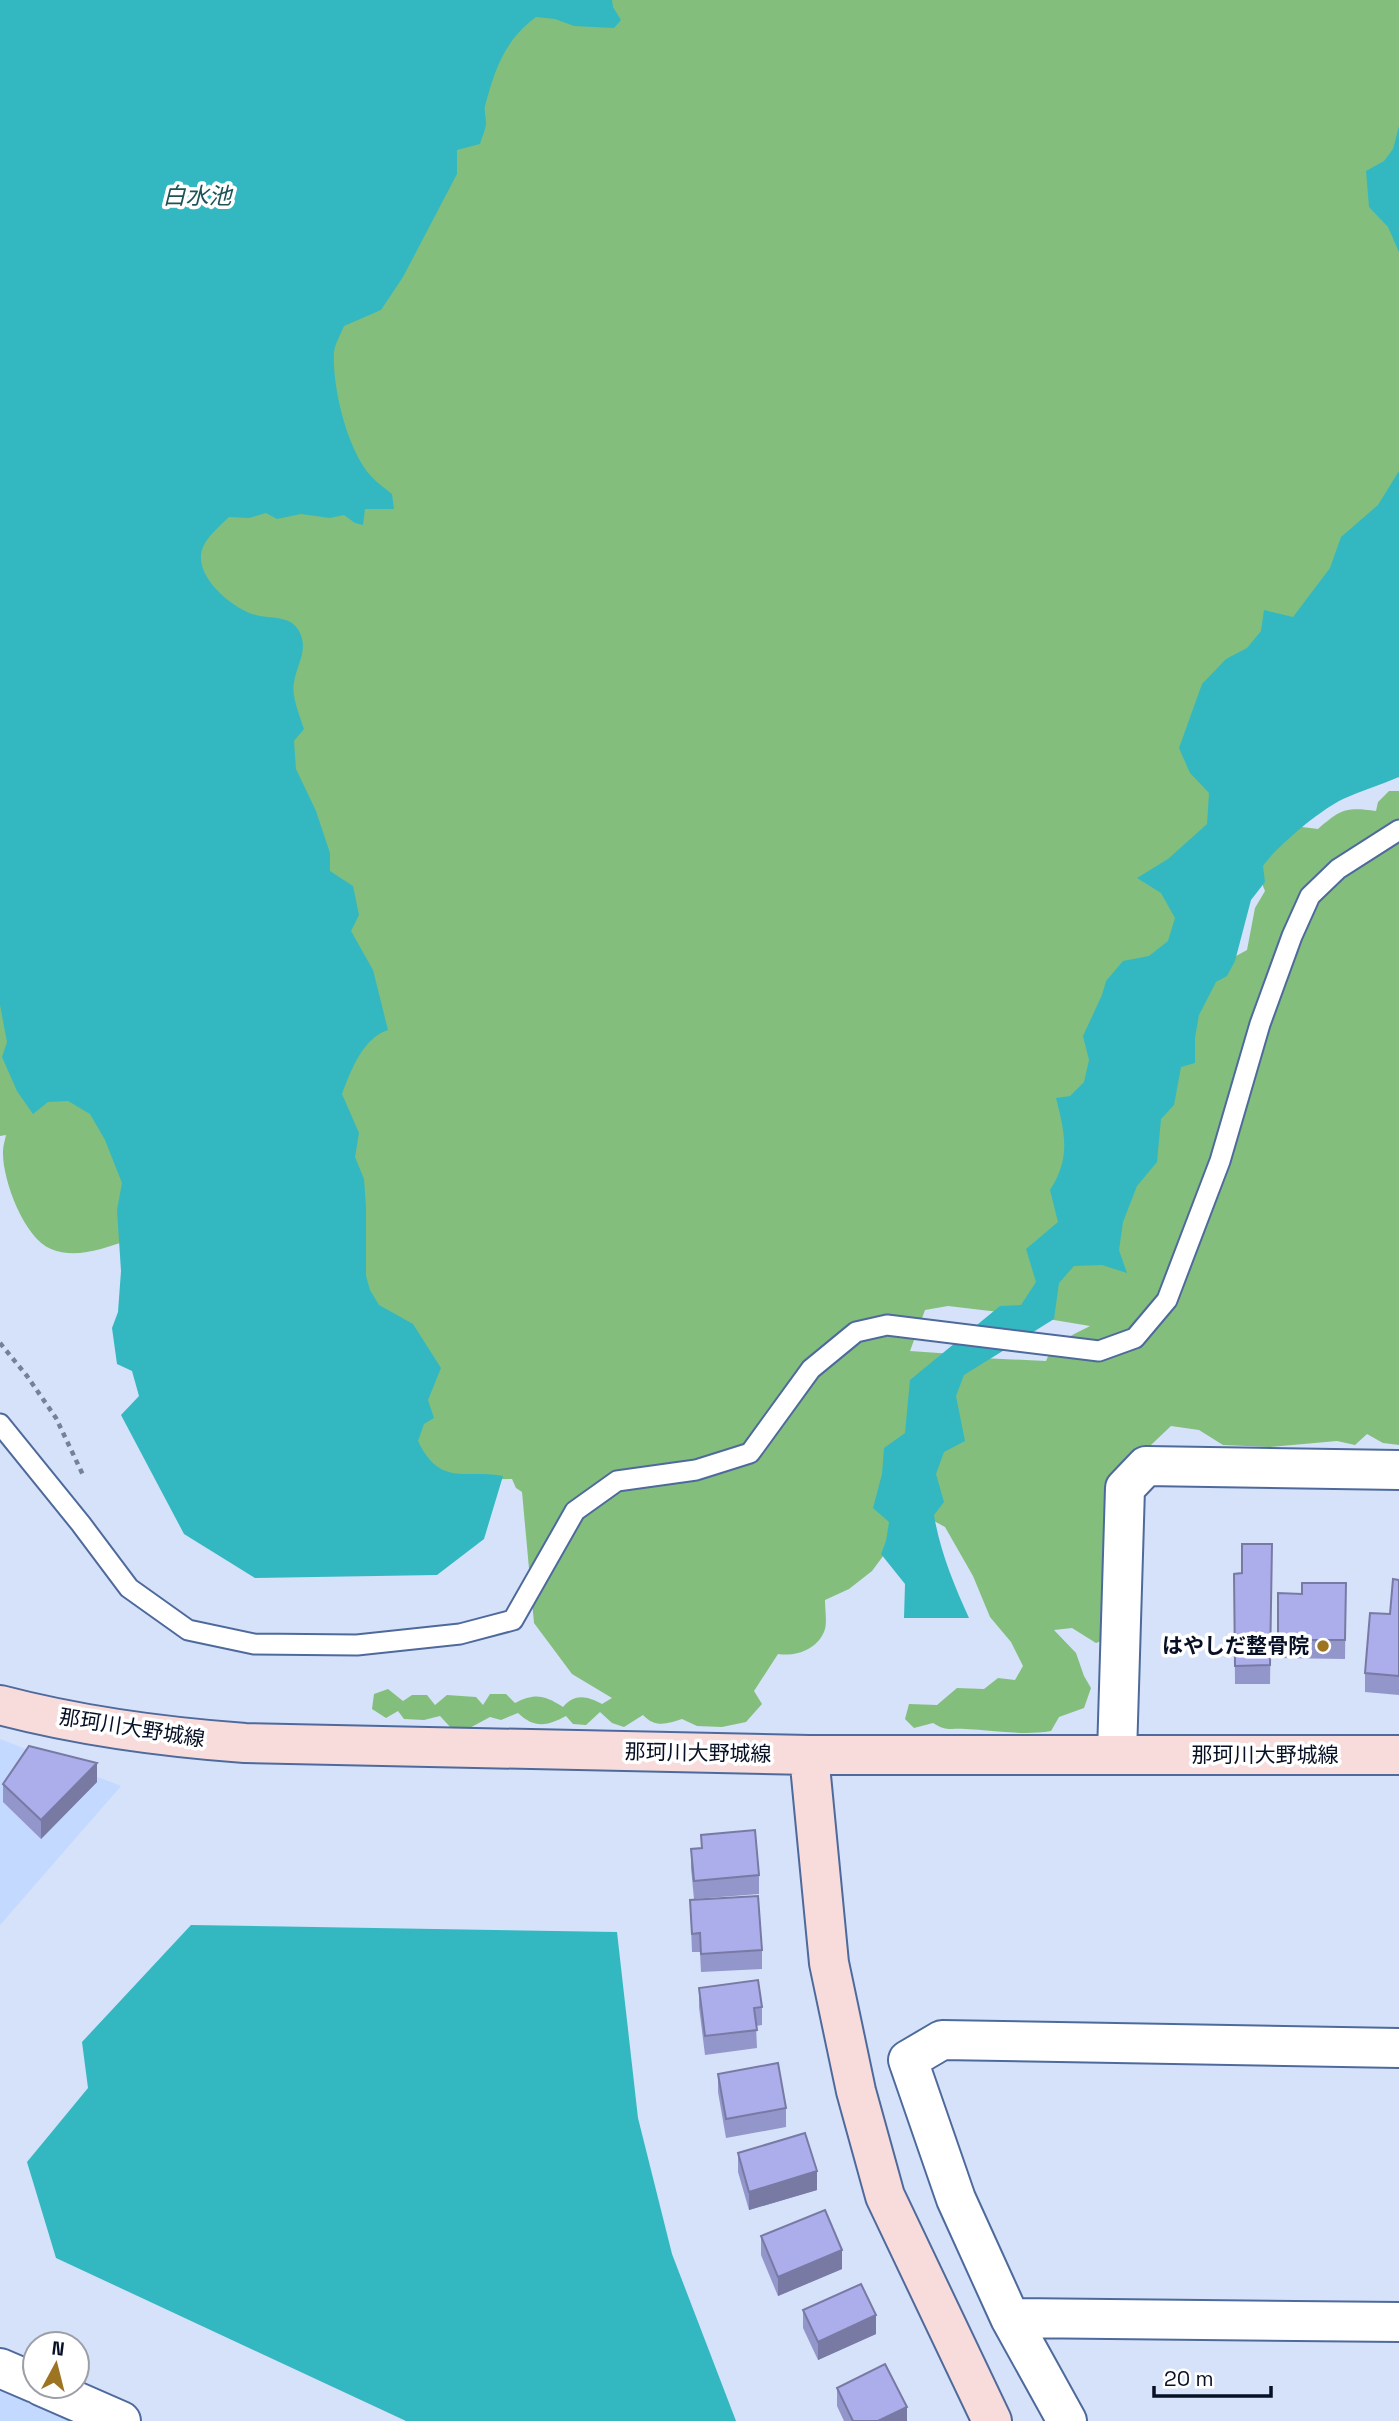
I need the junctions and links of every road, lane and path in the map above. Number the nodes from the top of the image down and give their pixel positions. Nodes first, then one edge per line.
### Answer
1 (1399, 830) edge
2 (0, 1343) edge
3 (0, 1424) edge
4 (1399, 1470) edge
5 (80, 1524) junction
6 (0, 1705) edge
7 (1117, 1754) junction
8 (809, 1755) junction
9 (1399, 1755) edge
10 (1399, 2048) edge
11 (1010, 2318) junction
12 (1399, 2322) edge
13 (0, 2368) edge
14 (21, 2377) edge
15 (73, 2400) edge
16 (121, 2421) edge
17 (992, 2421) edge
18 (1067, 2421) edge

1 - 5 lane
2 - 5 path
3 - 5 lane
4 - 7 street
6 - 8 main road, 那珂川大野城線
7 - 8 main road, 那珂川大野城線
7 - 9 main road, 那珂川大野城線
8 - 17 main road
10 - 11 street
11 - 12 street
11 - 18 street
13 - 14 street
15 - 16 street

